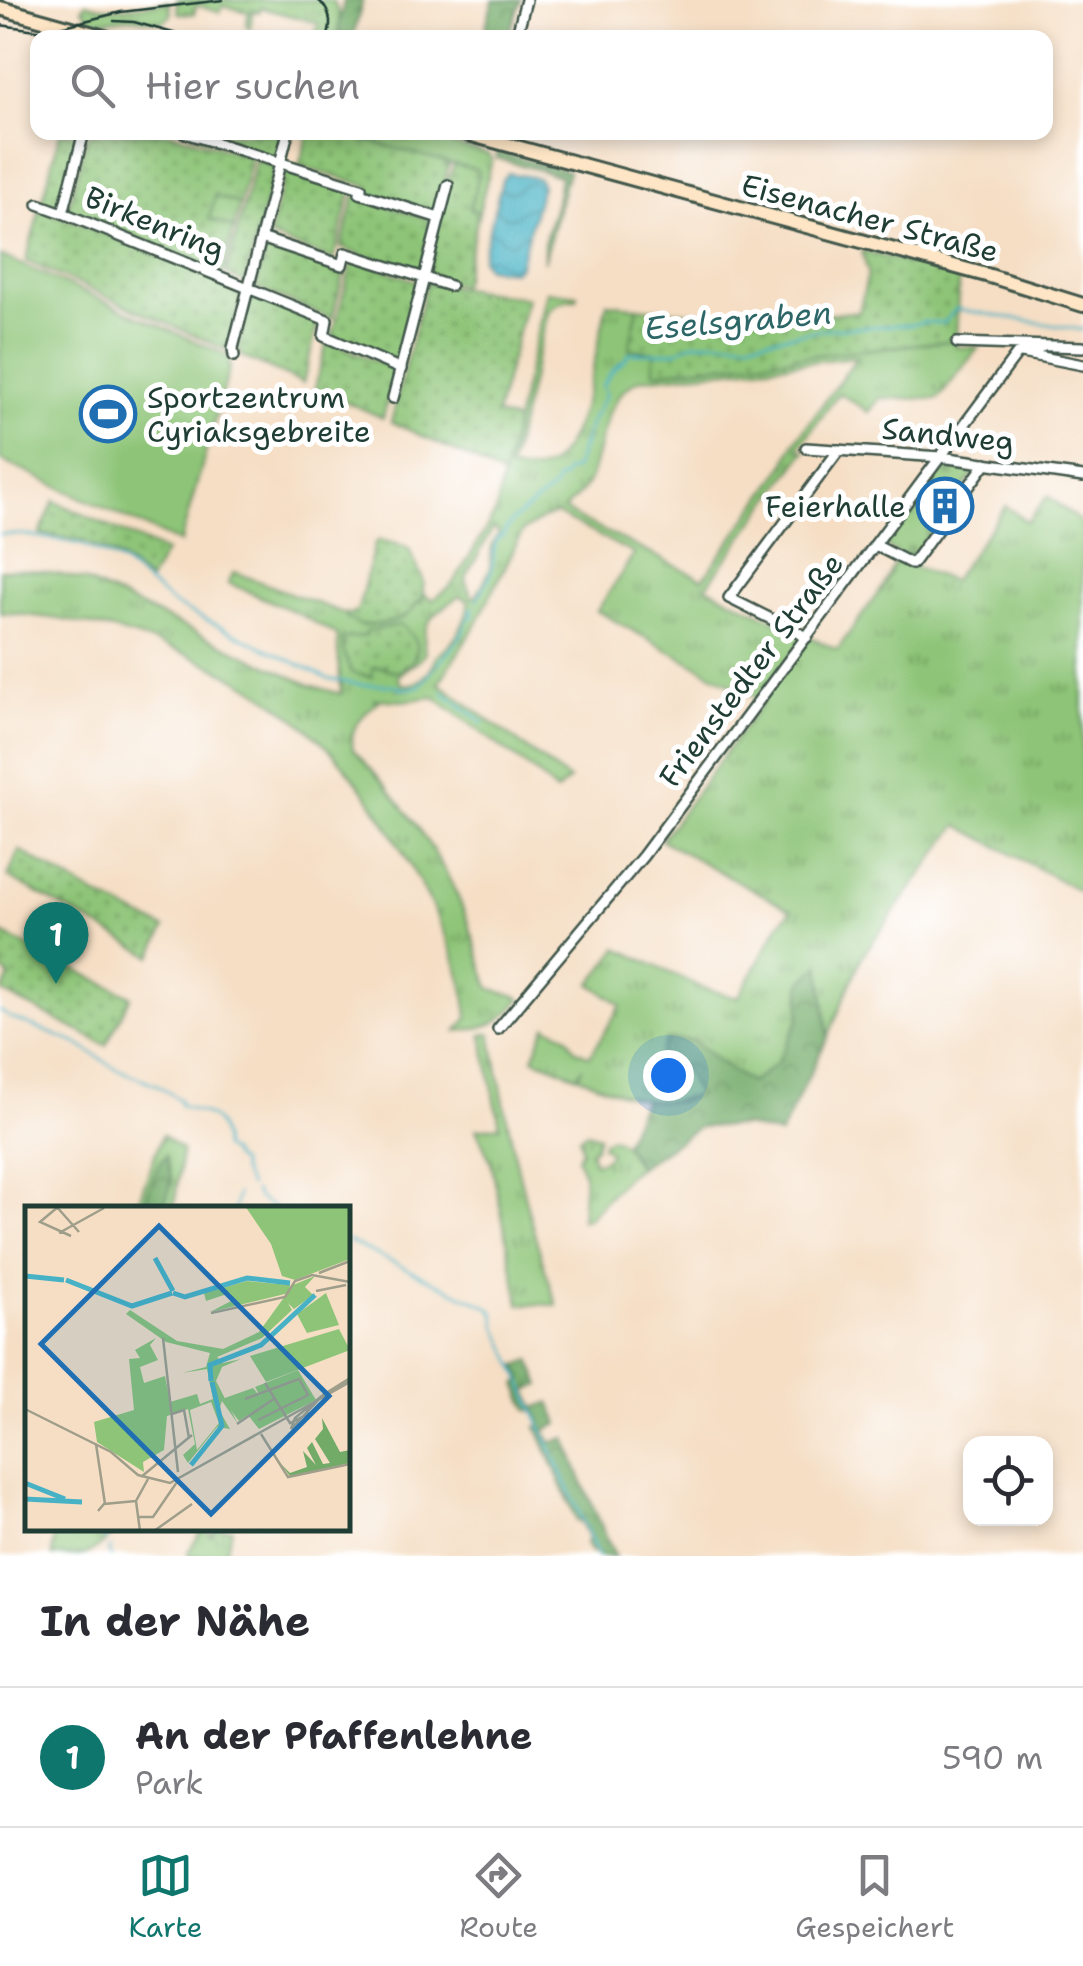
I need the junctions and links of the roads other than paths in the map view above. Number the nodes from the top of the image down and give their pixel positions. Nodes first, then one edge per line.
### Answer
1 (526, 0) edge
2 (0, 8) edge
3 (79, 30) edge
4 (518, 30) edge
5 (82, 140) edge
6 (207, 140) edge
7 (286, 140) edge
8 (504, 140) edge
9 (280, 163) junction
10 (448, 186) dead end
11 (38, 204) dead end
12 (63, 214) junction
13 (440, 218) junction
14 (261, 238) junction
15 (424, 280) junction
16 (450, 286) dead end
17 (248, 288) junction
18 (1083, 304) edge
19 (956, 344) dead end
20 (1042, 347) junction
21 (1083, 347) edge
22 (1020, 353) junction
23 (234, 356) dead end
24 (1083, 365) edge
25 (401, 369) junction
26 (393, 398) dead end
27 (806, 448) dead end
28 (839, 450) junction
29 (941, 457) junction
30 (986, 463) junction
31 (1083, 476) edge
32 (875, 545) junction
33 (806, 637) junction
34 (498, 1029) dead end

1 - 4 street
2 - 3 main road
5 - 12 street, Birkenring
6 - 9 street
7 - 9 street
8 - 18 main road, Eisenacher Straße
9 - 13 street
9 - 14 street
10 - 13 street
11 - 12 street
12 - 17 street, Birkenring
13 - 15 street
14 - 15 street
14 - 17 street
15 - 16 street
15 - 25 street
17 - 23 street
17 - 25 street, Birkenring
19 - 20 street
20 - 21 street
20 - 22 street
22 - 24 street
22 - 29 street, Frienstedter Straße
25 - 26 street
27 - 28 street, Sandweg
28 - 29 street, Sandweg
28 - 33 street
29 - 30 street, Sandweg
29 - 32 street, Frienstedter Straße
30 - 31 street, Sandweg
30 - 32 street
32 - 33 street, Frienstedter Straße
33 - 34 street, Frienstedter Straße

